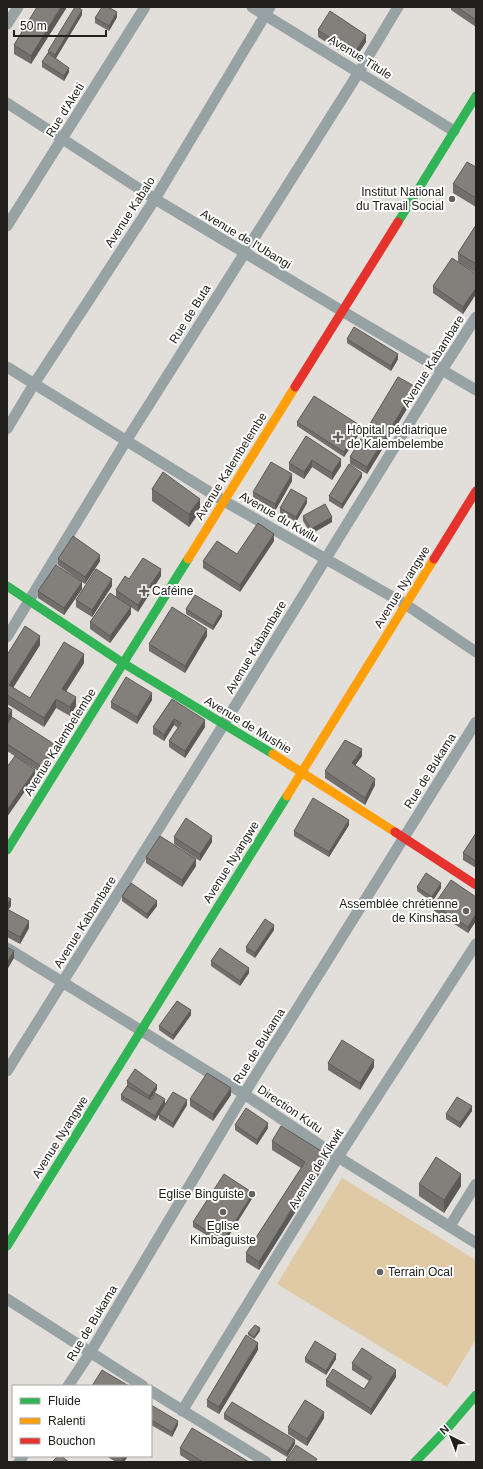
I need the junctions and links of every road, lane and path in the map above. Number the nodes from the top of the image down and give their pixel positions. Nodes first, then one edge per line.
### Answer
1 (18, 7) edge
2 (145, 7) edge
3 (252, 7) edge
4 (398, 7) edge
5 (268, 11) edge
6 (7, 24) edge
7 (359, 72) junction
8 (476, 96) edge
9 (7, 103) edge
10 (454, 131) junction
11 (63, 138) junction
12 (155, 199) junction
13 (7, 226) edge
14 (244, 253) junction
15 (342, 312) junction
16 (476, 317) edge
17 (7, 367) edge
18 (442, 370) junction
19 (34, 384) junction
20 (476, 390) edge
21 (7, 429) edge
22 (126, 441) junction
23 (476, 491) edge
24 (224, 501) junction
25 (325, 559) junction
26 (7, 586) edge
27 (30, 600) junction
28 (404, 604) junction
29 (7, 637) edge
30 (476, 652) edge
31 (123, 663) junction
32 (476, 722) edge
33 (224, 724) junction
34 (301, 771) junction
35 (404, 838) junction
36 (7, 850) edge
37 (476, 885) edge
38 (476, 944) edge
39 (7, 948) edge
40 (63, 982) junction
41 (141, 1031) junction
42 (7, 1071) edge
43 (244, 1094) junction
44 (338, 1157) junction
45 (476, 1184) edge
46 (450, 1226) junction
47 (476, 1242) edge
48 (7, 1246) edge
49 (7, 1299) edge
50 (90, 1353) junction
51 (69, 1385) edge
52 (141, 1385) edge
53 (152, 1392) edge
54 (476, 1395) edge
55 (182, 1410) junction
56 (266, 1462) edge
57 (415, 1462) edge

1 - 6 street
2 - 11 street, Rue d'Aketi
3 - 5 street, Avenue Titule
4 - 7 street, Rue de Buta
5 - 7 street, Avenue Titule
5 - 12 street, Avenue Kabalo
7 - 10 street, Avenue Titule
7 - 14 street, Rue de Buta
8 - 10 street, Avenue Kalembelembe
9 - 11 street, Avenue de l'Ubangi
10 - 15 street, Avenue Kalembelembe
11 - 12 street, Avenue de l'Ubangi
11 - 13 street, Rue d'Aketi
12 - 14 street, Avenue de l'Ubangi
12 - 19 street, Avenue Kabalo
14 - 15 street, Avenue de l'Ubangi
14 - 22 street, Rue de Buta
15 - 18 street, Avenue de l'Ubangi
15 - 24 street, Avenue Kalembelembe
16 - 18 street, Avenue Kabambare
17 - 19 street, Avenue du Kwilu
18 - 20 street, Avenue de l'Ubangi
18 - 25 street, Avenue Kabambare
19 - 21 street, Avenue Kabalo
19 - 22 street, Avenue du Kwilu
22 - 24 street, Avenue du Kwilu
22 - 27 street, Rue de Buta
23 - 28 street, Avenue Nyangwe
24 - 25 street, Avenue du Kwilu
24 - 31 street, Avenue Kalembelembe
25 - 28 street, Avenue du Kwilu
25 - 33 street, Avenue Kabambare
26 - 27 street, Avenue de Mushie
27 - 29 street, Rue de Buta
27 - 31 street, Avenue de Mushie
28 - 30 street, Avenue du Kwilu
28 - 34 street, Avenue Nyangwe
31 - 33 street, Avenue de Mushie
31 - 36 street, Avenue Kalembelembe
32 - 35 street, Rue de Bukama
33 - 34 street, Avenue de Mushie
33 - 40 street, Avenue Kabambare
34 - 35 street, Avenue de Mushie
34 - 41 street, Avenue Nyangwe
35 - 37 street, Avenue de Mushie
35 - 43 street, Rue de Bukama
38 - 44 street, Avenue de Kikwit
39 - 40 street, Direction Kutu
40 - 41 street, Direction Kutu
40 - 42 street, Avenue Kabambare
41 - 43 street, Direction Kutu
41 - 48 street, Avenue Nyangwe
43 - 44 street, Direction Kutu
43 - 50 street, Rue de Bukama
44 - 46 street, Direction Kutu
44 - 55 street, Avenue de Kikwit
45 - 46 street
46 - 47 street, Direction Kutu
49 - 50 street
50 - 51 street, Rue de Bukama
50 - 52 street
53 - 55 street
54 - 57 street
55 - 56 street

